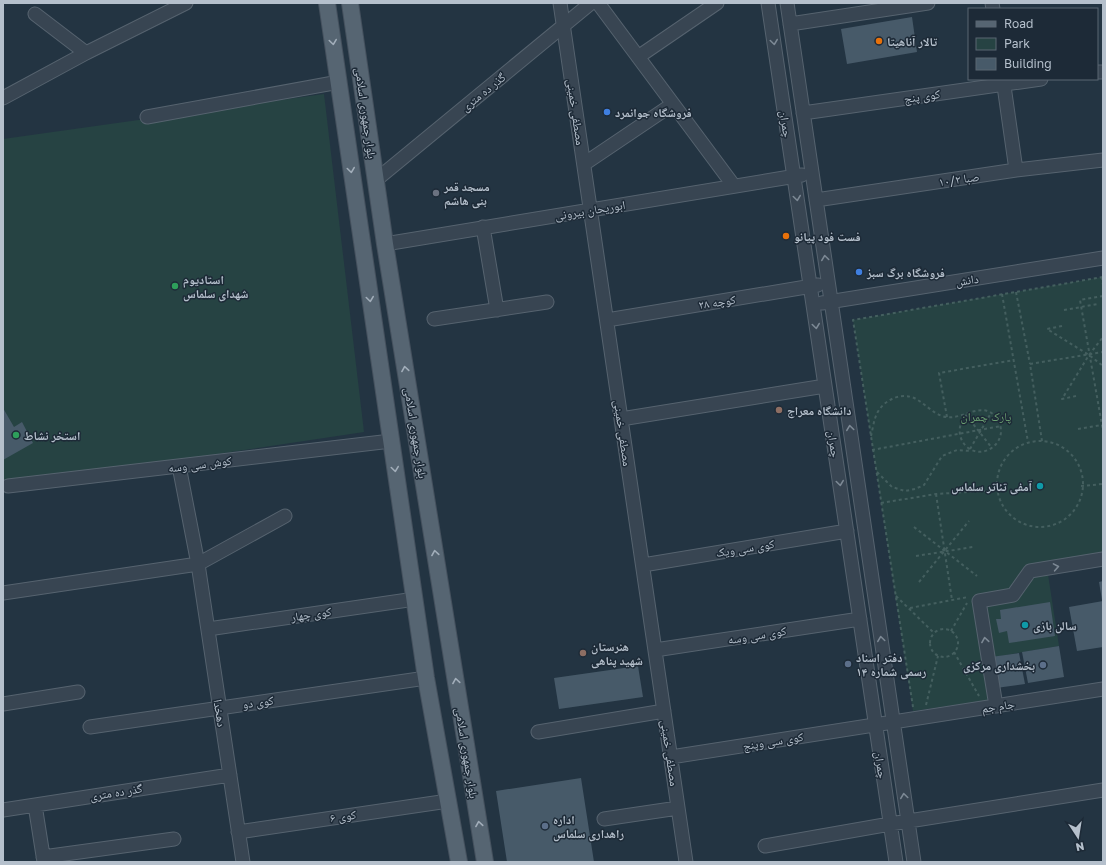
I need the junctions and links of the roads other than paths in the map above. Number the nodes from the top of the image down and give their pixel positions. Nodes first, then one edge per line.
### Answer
1 (186, 3) edge
2 (327, 3) edge
3 (350, 3) edge
4 (560, 3) edge
5 (591, 3) edge
6 (598, 3) edge
7 (717, 3) edge
8 (768, 3) edge
9 (787, 3) edge
10 (928, 3) edge
11 (35, 14) dead end
12 (790, 24) junction
13 (563, 26) junction
14 (86, 53) junction
15 (638, 57) junction
16 (1022, 80) edge
17 (1003, 81) edge
18 (338, 82) junction
19 (3, 98) edge
20 (673, 104) junction
21 (803, 113) junction
22 (147, 117) dead end
23 (1103, 160) edge
24 (584, 164) junction
25 (1016, 170) junction
26 (812, 173) junction
27 (794, 176) junction
28 (376, 180) junction
29 (734, 186) junction
30 (816, 200) junction
31 (590, 210) junction
32 (483, 227) junction
33 (385, 244) junction
34 (1103, 258) edge
35 (828, 284) junction
36 (810, 287) junction
37 (831, 301) junction
38 (547, 302) dead end
39 (813, 304) junction
40 (497, 310) junction
41 (434, 319) dead end
42 (606, 320) junction
43 (825, 386) junction
44 (621, 419) junction
45 (391, 441) junction
46 (179, 466) junction
47 (8, 486) dead end
48 (285, 516) dead end
49 (847, 531) junction
50 (1103, 559) edge
51 (198, 564) junction
52 (643, 564) junction
53 (3, 593) edge
54 (415, 599) junction
55 (860, 619) junction
56 (208, 629) junction
57 (655, 650) junction
58 (426, 678) junction
59 (1103, 689) edge
60 (78, 692) dead end
61 (996, 702) junction
62 (3, 704) edge
63 (220, 708) junction
64 (664, 711) junction
65 (894, 722) junction
66 (876, 725) junction
67 (90, 727) dead end
68 (538, 732) dead end
69 (671, 757) junction
70 (230, 775) junction
71 (1103, 790) edge
72 (448, 801) junction
73 (35, 805) junction
74 (678, 808) junction
75 (3, 810) edge
76 (604, 819) dead end
77 (908, 821) junction
78 (890, 824) junction
79 (238, 832) junction
80 (174, 838) dead end
81 (765, 846) dead end
82 (43, 860) edge
83 (243, 862) edge
84 (459, 862) edge
85 (485, 862) edge
86 (686, 862) edge
87 (896, 862) edge
88 (914, 862) edge

1 - 14 street
2 -> 18 main road, بلوار جمهوری اسلامی
3 - 28 main road, بلوار جمهوری اسلامی
4 - 13 street, مصطفی خمینی
5 - 13 street, گذر ده متری
6 - 15 street
7 - 15 street
8 -> 27 street, چمران
9 - 12 street, چمران
10 - 12 street
11 - 14 street
12 - 21 street, چمران
13 - 24 street, مصطفی خمینی
13 - 28 street, گذر ده متری
14 - 19 street
15 - 20 street
16 - 17 street, کوی پنج
17 - 21 street, کوی پنج
17 - 25 street
18 - 22 street
18 -> 45 main road, بلوار جمهوری اسلامی
20 - 24 street
20 - 29 street
21 - 26 street, چمران
23 - 25 street, صبا ۱۰/۲
24 - 31 street, مصطفی خمینی
25 - 30 street, صبا ۱۰/۲
26 - 27 street, ابوریحان بیرونی
26 - 30 street, چمران
27 - 29 street, ابوریحان بیرونی
27 -> 36 street, چمران
28 - 33 main road, بلوار جمهوری اسلامی
29 - 31 street, ابوریحان بیرونی
35 -> 30 street, چمران
31 - 32 street, ابوریحان بیرونی
31 - 42 street, مصطفی خمینی
32 - 33 street, ابوریحان بیرونی
32 - 40 street
85 -> 33 main road, بلوار جمهوری اسلامی
34 - 37 street, دانش
35 - 36 street, کوچه ۲۸
35 - 37 street, چمران
36 - 39 street, چمران
36 - 42 street, کوچه ۲۸
37 - 39 street, دانش
65 -> 37 street, چمران
38 - 40 street
39 -> 43 street, چمران
40 - 41 street
42 - 44 street, مصطفی خمینی
43 - 44 street
43 -> 49 street, چمران
44 - 52 street, مصطفی خمینی
45 - 46 street, کوش سی وسه
45 -> 54 main road, بلوار جمهوری اسلامی
46 - 47 street, کوش سی وسه
46 - 51 street
48 - 51 street
49 - 52 street, کوی سی ویک
49 - 55 street, چمران
61 -> 50 street
51 - 53 street
51 - 56 street, دهخدا
52 - 57 street, مصطفی خمینی
54 - 56 street, کوی چهار
54 - 58 main road, بلوار جمهوری اسلامی
55 - 57 street, کوی سی وسه
55 - 66 street, چمران
56 - 63 street, دهخدا
57 - 64 street, مصطفی خمینی
58 - 63 street, کوی دو
58 - 72 main road, بلوار جمهوری اسلامی
59 - 61 street, جام جم
60 - 62 street
61 - 65 street, جام جم
63 - 67 street, کوی دو
63 - 70 street, دهخدا
64 - 68 street
64 - 69 street, مصطفی خمینی
65 - 66 street, جام جم
77 -> 65 street, چمران
66 - 69 street, کوی سی وپنج
66 - 78 street, چمران
69 - 74 street, مصطفی خمینی
70 - 73 street, گذر ده متری
70 - 79 street, دهخدا
71 - 77 street
72 - 79 street, کوی ۶
72 - 84 main road, بلوار جمهوری اسلامی
73 - 75 street, گذر ده متری
73 - 82 street
74 - 76 street
74 - 86 street, مصطفی خمینی
77 - 78 street
77 - 88 street, چمران
78 - 81 street
78 - 87 street, چمران
79 - 83 street, دهخدا
80 - 82 street

